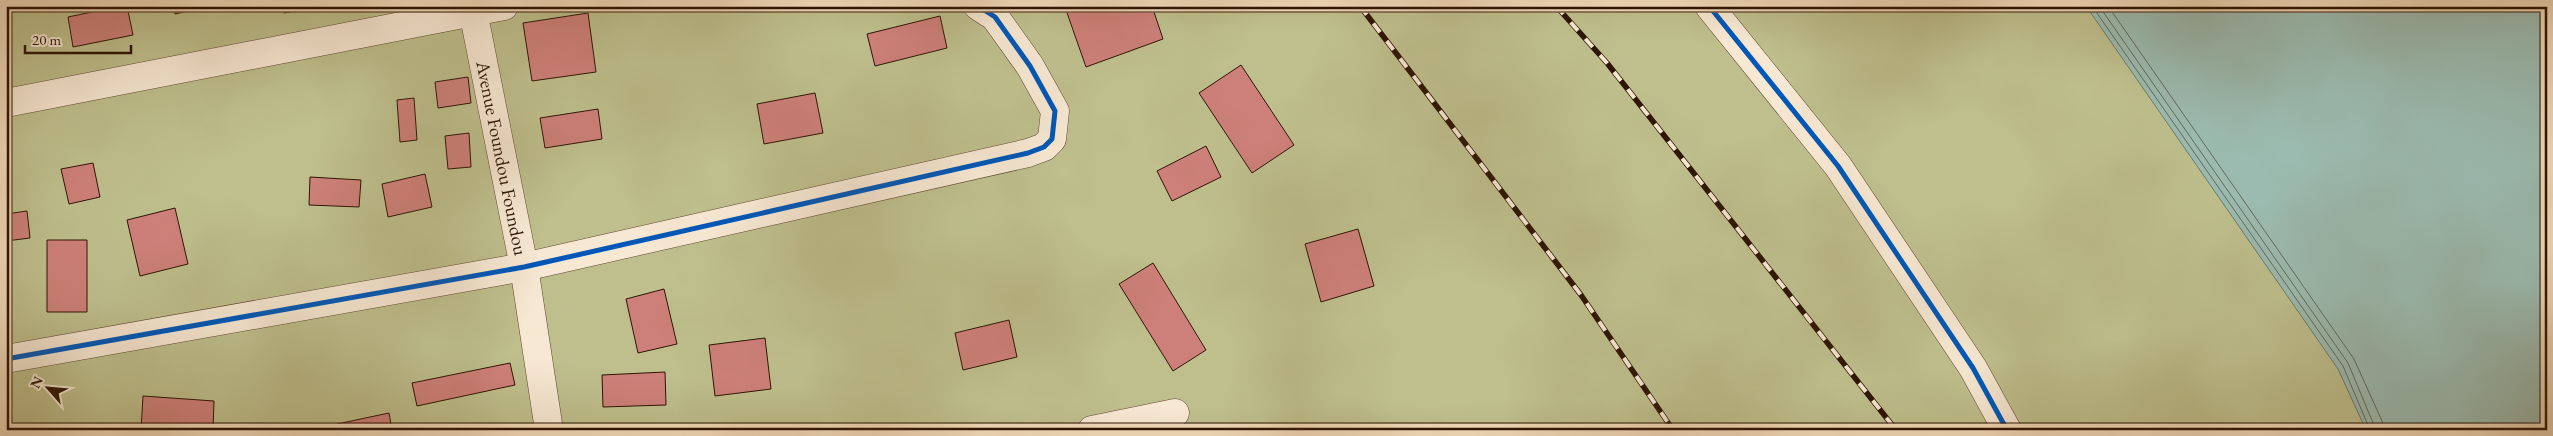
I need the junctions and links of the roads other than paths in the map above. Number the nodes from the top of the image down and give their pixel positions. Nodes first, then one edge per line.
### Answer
1 (504, 6) edge
2 (978, 6) edge
3 (1709, 6) edge
4 (473, 9) edge
5 (6, 103) edge
6 (524, 267) junction
7 (6, 359) edge
8 (1175, 413) dead end
9 (549, 430) edge
10 (1092, 430) edge
11 (2007, 430) edge

1 - 4 street
2 - 6 street
3 - 11 street
4 - 5 street
4 - 6 street, Avenue Foundou Foundou
6 - 7 street
6 - 9 street, Avenue Foundou Foundou
8 - 10 street

